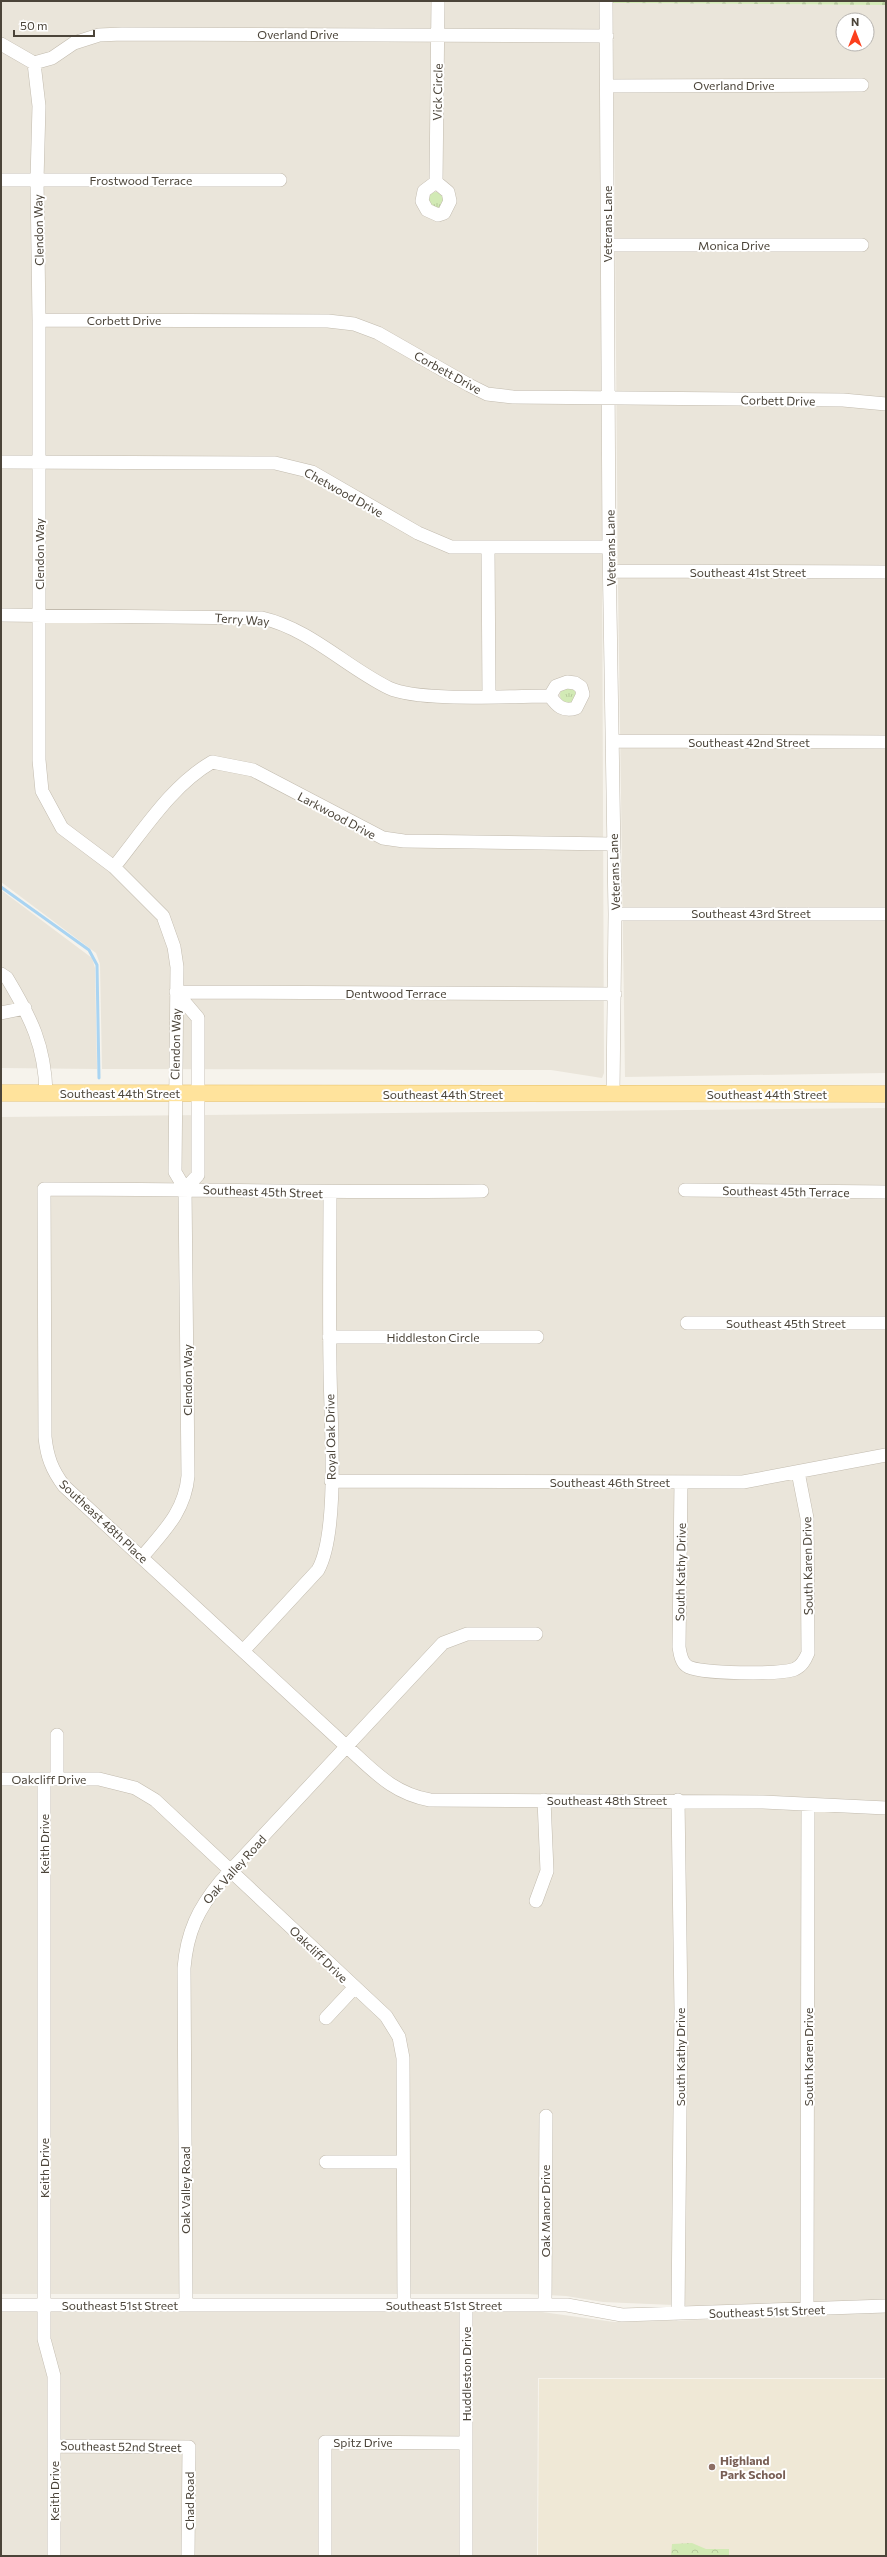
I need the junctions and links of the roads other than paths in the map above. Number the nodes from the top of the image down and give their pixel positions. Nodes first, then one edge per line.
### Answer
1 (438, 1) edge
2 (606, 1) edge
3 (438, 34) junction
4 (607, 36) junction
5 (1, 44) edge
6 (34, 63) junction
7 (862, 85) dead end
8 (607, 86) junction
9 (1, 180) edge
10 (37, 180) junction
11 (280, 180) dead end
12 (436, 182) dead end
13 (607, 245) junction
14 (862, 245) dead end
15 (40, 320) junction
16 (608, 398) junction
17 (886, 404) edge
18 (1, 462) edge
19 (40, 462) junction
20 (609, 547) junction
21 (488, 548) junction
22 (610, 571) junction
23 (886, 572) edge
24 (1, 615) edge
25 (39, 615) junction
26 (489, 696) junction
27 (550, 696) dead end
28 (613, 741) junction
29 (886, 742) edge
30 (613, 844) junction
31 (114, 867) junction
32 (615, 914) junction
33 (886, 914) edge
34 (1, 974) edge
35 (176, 992) junction
36 (615, 994) junction
37 (25, 1008) junction
38 (1, 1013) edge
39 (174, 1042) junction
40 (197, 1042) junction
41 (1, 1093) edge
42 (46, 1093) junction
43 (174, 1094) junction
44 (197, 1094) junction
45 (613, 1094) junction
46 (886, 1094) edge
47 (185, 1189) junction
48 (44, 1190) joint
49 (685, 1190) dead end
50 (482, 1191) dead end
51 (886, 1192) edge
52 (330, 1193) junction
53 (687, 1323) dead end
54 (886, 1323) edge
55 (329, 1337) junction
56 (537, 1338) dead end
57 (886, 1455) edge
58 (798, 1472) junction
59 (331, 1481) junction
60 (681, 1482) junction
61 (142, 1557) junction
62 (536, 1634) dead end
63 (244, 1651) junction
64 (682, 1661) joint
65 (57, 1735) dead end
66 (346, 1746) junction
67 (1, 1779) edge
68 (44, 1779) junction
69 (57, 1779) junction
70 (544, 1800) junction
71 (678, 1800) junction
72 (808, 1805) junction
73 (886, 1808) edge
74 (230, 1871) junction
75 (536, 1900) dead end
76 (354, 1988) junction
77 (326, 2018) dead end
78 (546, 2116) dead end
79 (326, 2162) dead end
80 (403, 2162) junction
81 (44, 2304) junction
82 (1, 2305) edge
83 (186, 2305) junction
84 (404, 2305) junction
85 (466, 2305) junction
86 (545, 2305) junction
87 (886, 2306) edge
88 (807, 2309) junction
89 (678, 2314) junction
90 (466, 2443) junction
91 (54, 2446) junction
92 (189, 2447) joint
93 (54, 2556) edge
94 (188, 2556) edge
95 (325, 2556) edge
96 (466, 2556) edge

1 - 3 street, Vick Circle
2 - 4 street, Veterans Lane
3 - 4 street, Overland Drive
3 - 6 street, Overland Drive
3 - 12 street, Vick Circle
4 - 8 street, Veterans Lane
5 - 6 street
6 - 10 street, Clendon Way
7 - 8 street, Overland Drive
8 - 13 street, Veterans Lane
9 - 10 street, Frostwood Terrace
10 - 11 street, Frostwood Terrace
10 - 15 street, Clendon Way
13 - 14 street, Monica Drive
13 - 16 street, Veterans Lane
15 - 16 street, Corbett Drive
15 - 19 street, Clendon Way
16 - 17 street, Corbett Drive
16 - 20 street, Veterans Lane
18 - 19 street, Chetwood Drive
19 - 21 street, Chetwood Drive
19 - 25 street, Clendon Way
20 - 21 street, Chetwood Drive
20 - 22 street, Veterans Lane
21 - 26 street
22 - 23 street, Southeast 41st Street
22 - 28 street, Veterans Lane
24 - 25 street, Terry Way
25 - 26 street, Terry Way
25 - 31 street, Clendon Way
26 - 27 street, Terry Way
28 - 29 street, Southeast 42nd Street
28 - 30 street, Veterans Lane
30 - 31 street, Larkwood Drive
30 - 32 street, Veterans Lane
31 - 35 street, Clendon Way
32 - 33 street, Southeast 43rd Street
32 - 36 street, Veterans Lane
34 - 37 street
35 - 36 street, Dentwood Terrace
35 - 39 street, Clendon Way
35 - 40 street, Clendon Way
36 - 45 street, Veterans Lane
37 - 38 street
37 - 42 street
39 - 40 street
39 - 43 street, Clendon Way
40 - 44 street, Clendon Way
41 - 42 main road, Southeast 44th Street
42 - 43 main road, Southeast 44th Street
43 - 44 main road, Southeast 44th Street
43 - 47 street, Clendon Way
44 - 45 main road, Southeast 44th Street
44 - 47 street, Clendon Way
45 - 46 main road, Southeast 44th Street
47 - 48 street, Southeast 45th Street
47 - 52 street, Southeast 45th Street
47 - 61 street, Clendon Way
48 - 61 street, Southeast 48th Place
49 - 51 street, Southeast 45th Terrace
50 - 52 street, Southeast 45th Street
52 - 55 street, Royal Oak Drive
53 - 54 street, Southeast 45th Street
55 - 56 street, Hiddleston Circle
55 - 59 street, Royal Oak Drive
57 - 58 street, Southeast 46th Street
58 - 60 street, Southeast 46th Street
58 - 64 street, South Karen Drive
59 - 60 street, Southeast 46th Street
59 - 63 street, Royal Oak Drive
60 - 64 street, South Kathy Drive
61 - 63 street, Southeast 48th Place
62 - 66 street, Oak Valley Road
63 - 66 street, Southeast 48th Place
65 - 69 street
66 - 70 street, Southeast 48th Street
66 - 74 street, Oak Valley Road
67 - 68 street, Oakcliff Drive
68 - 69 street, Oakcliff Drive
68 - 81 street, Keith Drive
69 - 74 street, Oakcliff Drive
70 - 71 street, Southeast 48th Street
70 - 75 street
71 - 72 street, Southeast 48th Street
71 - 89 street, South Kathy Drive
72 - 73 street, Southeast 48th Street
72 - 88 street, South Karen Drive
74 - 76 street, Oakcliff Drive
74 - 83 street, Oak Valley Road
76 - 77 street
76 - 80 street, Oakcliff Drive
78 - 86 street, Oak Manor Drive
79 - 80 street
80 - 84 street, Oakcliff Drive
81 - 82 street, Southeast 51st Street
81 - 83 street, Southeast 51st Street
81 - 91 street, Keith Drive
83 - 84 street, Southeast 51st Street
84 - 85 street, Southeast 51st Street
85 - 86 street, Southeast 51st Street
85 - 90 street, Huddleston Drive
86 - 89 street, Southeast 51st Street
87 - 88 street, Southeast 51st Street
88 - 89 street, Southeast 51st Street
90 - 95 street, Spitz Drive
90 - 96 street, Huddleston Drive
91 - 92 street, Southeast 52nd Street
91 - 93 street, Keith Drive
92 - 94 street, Chad Road

